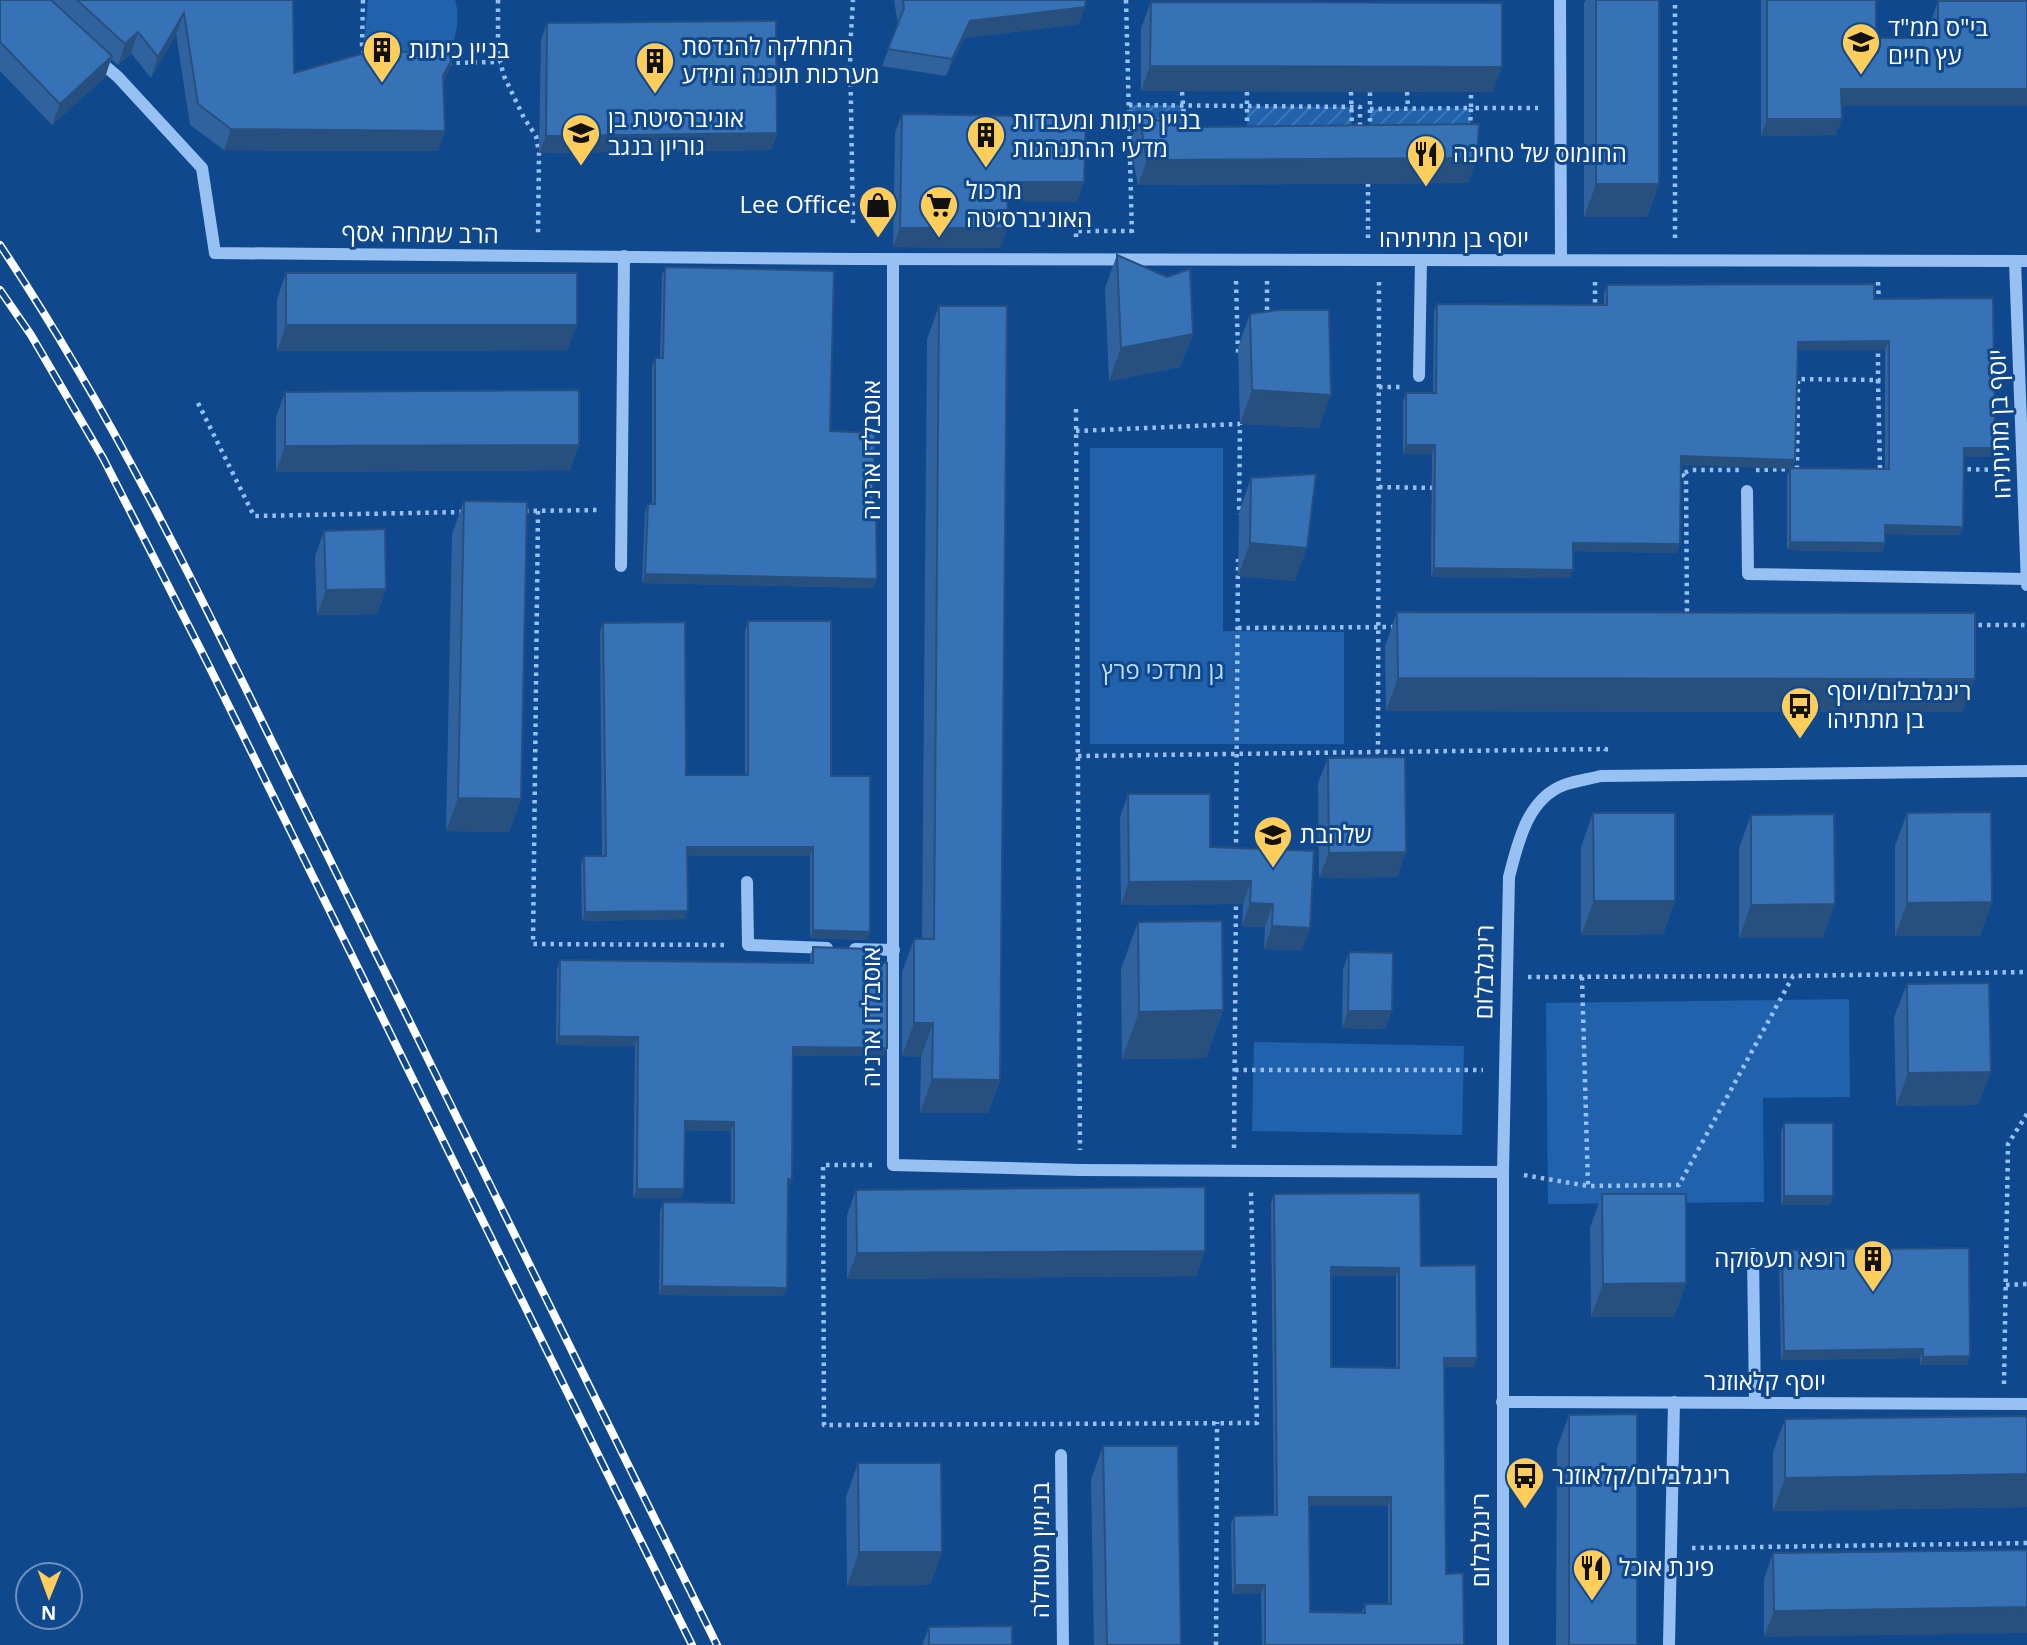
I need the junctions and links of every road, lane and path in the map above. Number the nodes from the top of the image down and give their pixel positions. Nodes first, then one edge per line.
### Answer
1 (363, 0) edge
2 (498, 0) edge
3 (853, 0) edge
4 (1126, 0) edge
5 (1560, 0) edge
6 (1675, 0) edge
7 (89, 51) edge
8 (365, 61) edge
9 (500, 62) junction
10 (446, 63) edge
11 (1182, 92) dead end
12 (1247, 92) edge
13 (1351, 92) edge
14 (1370, 92) edge
15 (1407, 92) edge
16 (1471, 92) edge
17 (1129, 104) junction
18 (1183, 106) junction
19 (1247, 106) junction
20 (1352, 107) junction
21 (1408, 108) junction
22 (1471, 108) junction
23 (1545, 108) dead end
24 (1370, 109) junction
25 (1129, 129) junction
26 (1143, 129) edge
27 (1185, 129) junction
28 (1197, 129) edge
29 (1235, 129) edge
30 (1247, 129) junction
31 (1261, 129) edge
32 (1339, 129) edge
33 (1352, 129) junction
34 (1458, 129) edge
35 (1470, 129) junction
36 (1370, 130) junction
37 (1378, 130) edge
38 (1470, 139) edge
39 (1248, 140) edge
40 (1353, 140) edge
41 (1370, 140) edge
42 (1185, 141) edge
43 (1368, 182) edge
44 (853, 223) dead end
45 (1132, 231) dead end
46 (1368, 240) dead end
47 (538, 256) junction
48 (624, 256) junction
49 (893, 259) junction
50 (1236, 259) junction
51 (1379, 259) junction
52 (1421, 260) junction
53 (1561, 260) junction
54 (1595, 260) junction
55 (1675, 260) junction
56 (1877, 261) junction
57 (2021, 261) edge
58 (1267, 273) dead end
59 (1879, 314) edge
60 (1267, 320) edge
61 (1595, 321) edge
62 (1878, 341) edge
63 (1238, 360) dead end
64 (1785, 377) edge
65 (1878, 380) junction
66 (1798, 381) junction
67 (1892, 381) edge
68 (1417, 382) joint
69 (1379, 387) junction
70 (198, 404) dead end
71 (1076, 409) dead end
72 (1240, 411) dead end
73 (1240, 424) junction
74 (1076, 431) junction
75 (1675, 464) edge
76 (1797, 469) junction
77 (1808, 469) edge
78 (1867, 469) edge
79 (1947, 469) edge
80 (2023, 470) junction
81 (1683, 474) junction
82 (1674, 477) edge
83 (1379, 487) junction
84 (1443, 488) edge
85 (1747, 491) dead end
86 (622, 510) junction
87 (524, 511) edge
88 (538, 511) junction
89 (470, 512) edge
90 (1239, 525) dead end
91 (1238, 551) dead end
92 (621, 566) dead end
93 (2027, 579) edge
94 (2027, 585) edge
95 (1959, 625) edge
96 (2027, 625) edge
97 (1687, 626) edge
98 (1405, 627) edge
99 (1238, 628) junction
100 (1378, 628) junction
101 (1378, 752) junction
102 (1236, 754) junction
103 (1078, 756) junction
104 (2027, 771) edge
105 (1601, 776) junction
106 (1236, 864) edge
107 (747, 882) dead end
108 (1236, 892) edge
109 (748, 945) junction
110 (894, 950) junction
111 (2027, 972) edge
112 (1793, 976) junction
113 (1506, 977) junction
114 (1582, 977) junction
115 (1235, 1070) junction
116 (1504, 1070) junction
117 (2027, 1114) edge
118 (849, 1166) dead end
119 (1080, 1170) junction
120 (1251, 1170) junction
121 (1234, 1171) junction
122 (1503, 1172) junction
123 (1588, 1186) junction
124 (1753, 1254) dead end
125 (2027, 1284) edge
126 (2006, 1285) junction
127 (1502, 1402) junction
128 (1674, 1402) junction
129 (1755, 1403) junction
130 (2004, 1404) junction
131 (2027, 1404) edge
132 (1217, 1422) junction
133 (1061, 1455) dead end
134 (2027, 1543) edge
135 (1671, 1549) junction
136 (1063, 1645) edge
137 (1216, 1645) edge
138 (1503, 1645) edge
139 (1669, 1645) edge

1 - 8 path
2 - 9 path
3 - 44 path
4 - 17 path
5 - 53 street
6 - 55 path
7 - 47 street, הרב שמחה אסף
9 - 10 path
9 - 47 path
11 - 18 path
12 - 19 path
13 - 20 path
14 - 24 path
15 - 21 path
16 - 22 path
17 - 18 path
17 - 25 path
18 - 19 path
18 - 27 path
19 - 20 path
19 - 30 path
20 - 33 path
20 - 36 path
21 - 22 path
21 - 24 path
22 - 23 path
22 - 35 path
24 - 36 path
25 - 26 path
25 - 45 path
27 - 28 path
27 - 42 path
29 - 30 path
30 - 31 path
30 - 39 path
32 - 33 path
33 - 40 path
34 - 35 path
35 - 38 path
36 - 37 path
36 - 41 path
43 - 46 path
47 - 48 street, הרב שמחה אסף
48 - 49 street, הרב שמחה אסף
48 - 86 street
49 - 50 street, יוסף בן מתיתיהו
49 - 110 street, אוסבלדו ארניה
50 - 51 street, יוסף בן מתיתיהו
50 - 63 path
51 - 52 street, יוסף בן מתיתיהו
51 - 69 path
52 - 53 street, יוסף בן מתיתיהו
52 - 68 street
53 - 54 street, יוסף בן מתיתיהו
54 - 55 street, יוסף בן מתיתיהו
54 - 61 path
55 - 56 street, יוסף בן מתיתיהו
56 - 57 street, יוסף בן מתיתיהו
56 - 59 path
57 - 80 street, יוסף בן מתיתיהו
58 - 60 path
62 - 65 path
64 - 66 path
65 - 66 path
65 - 67 path
65 - 78 path
66 - 76 path
68 - 69 path
69 - 83 path
70 - 89 path
71 - 74 path
72 - 73 path
73 - 74 path
73 - 90 path
74 - 103 path
75 - 81 path
76 - 77 path
76 - 81 path
79 - 80 path
80 - 93 street, יוסף בן מתיתיהו
81 - 82 path
81 - 97 path
83 - 84 path
83 - 100 path
85 - 93 street
86 - 88 path
86 - 92 street
87 - 88 path
88 - 109 path
91 - 99 path
93 - 94 street, יוסף בן מתיתיהו
95 - 96 path
98 - 100 path
99 - 100 path
99 - 102 path
100 - 101 path
101 - 102 path
101 - 105 path
102 - 103 path
102 - 106 path
103 - 119 path
104 - 105 street, רינגלבלום
105 - 113 street, רינגלבלום
107 - 109 street
108 - 115 path
109 - 110 street
110 - 119 street, אוסבלדו ארניה
111 - 112 path
112 - 114 path
112 - 123 path
113 - 114 path
113 - 116 street, רינגלבלום
114 - 123 path
115 - 116 path
115 - 121 path
116 - 122 street, רינגלבלום
117 - 126 path
118 - 132 path
119 - 121 street, אוסבלדו ארניה
120 - 121 street, אוסבלדו ארניה
120 - 122 street, אוסבלדו ארניה
120 - 132 path
122 - 123 path
122 - 127 street, רינגלבלום
124 - 129 street
125 - 126 path
126 - 130 path
127 - 128 street, יוסף קלאוזנר
127 - 138 street, רינגלבלום
128 - 129 street, יוסף קלאוזנר
128 - 135 street
129 - 130 street, יוסף קלאוזנר
130 - 131 street, יוסף קלאוזנר
132 - 137 path
133 - 136 street, בנימין מטודלה
134 - 135 path
135 - 139 street

